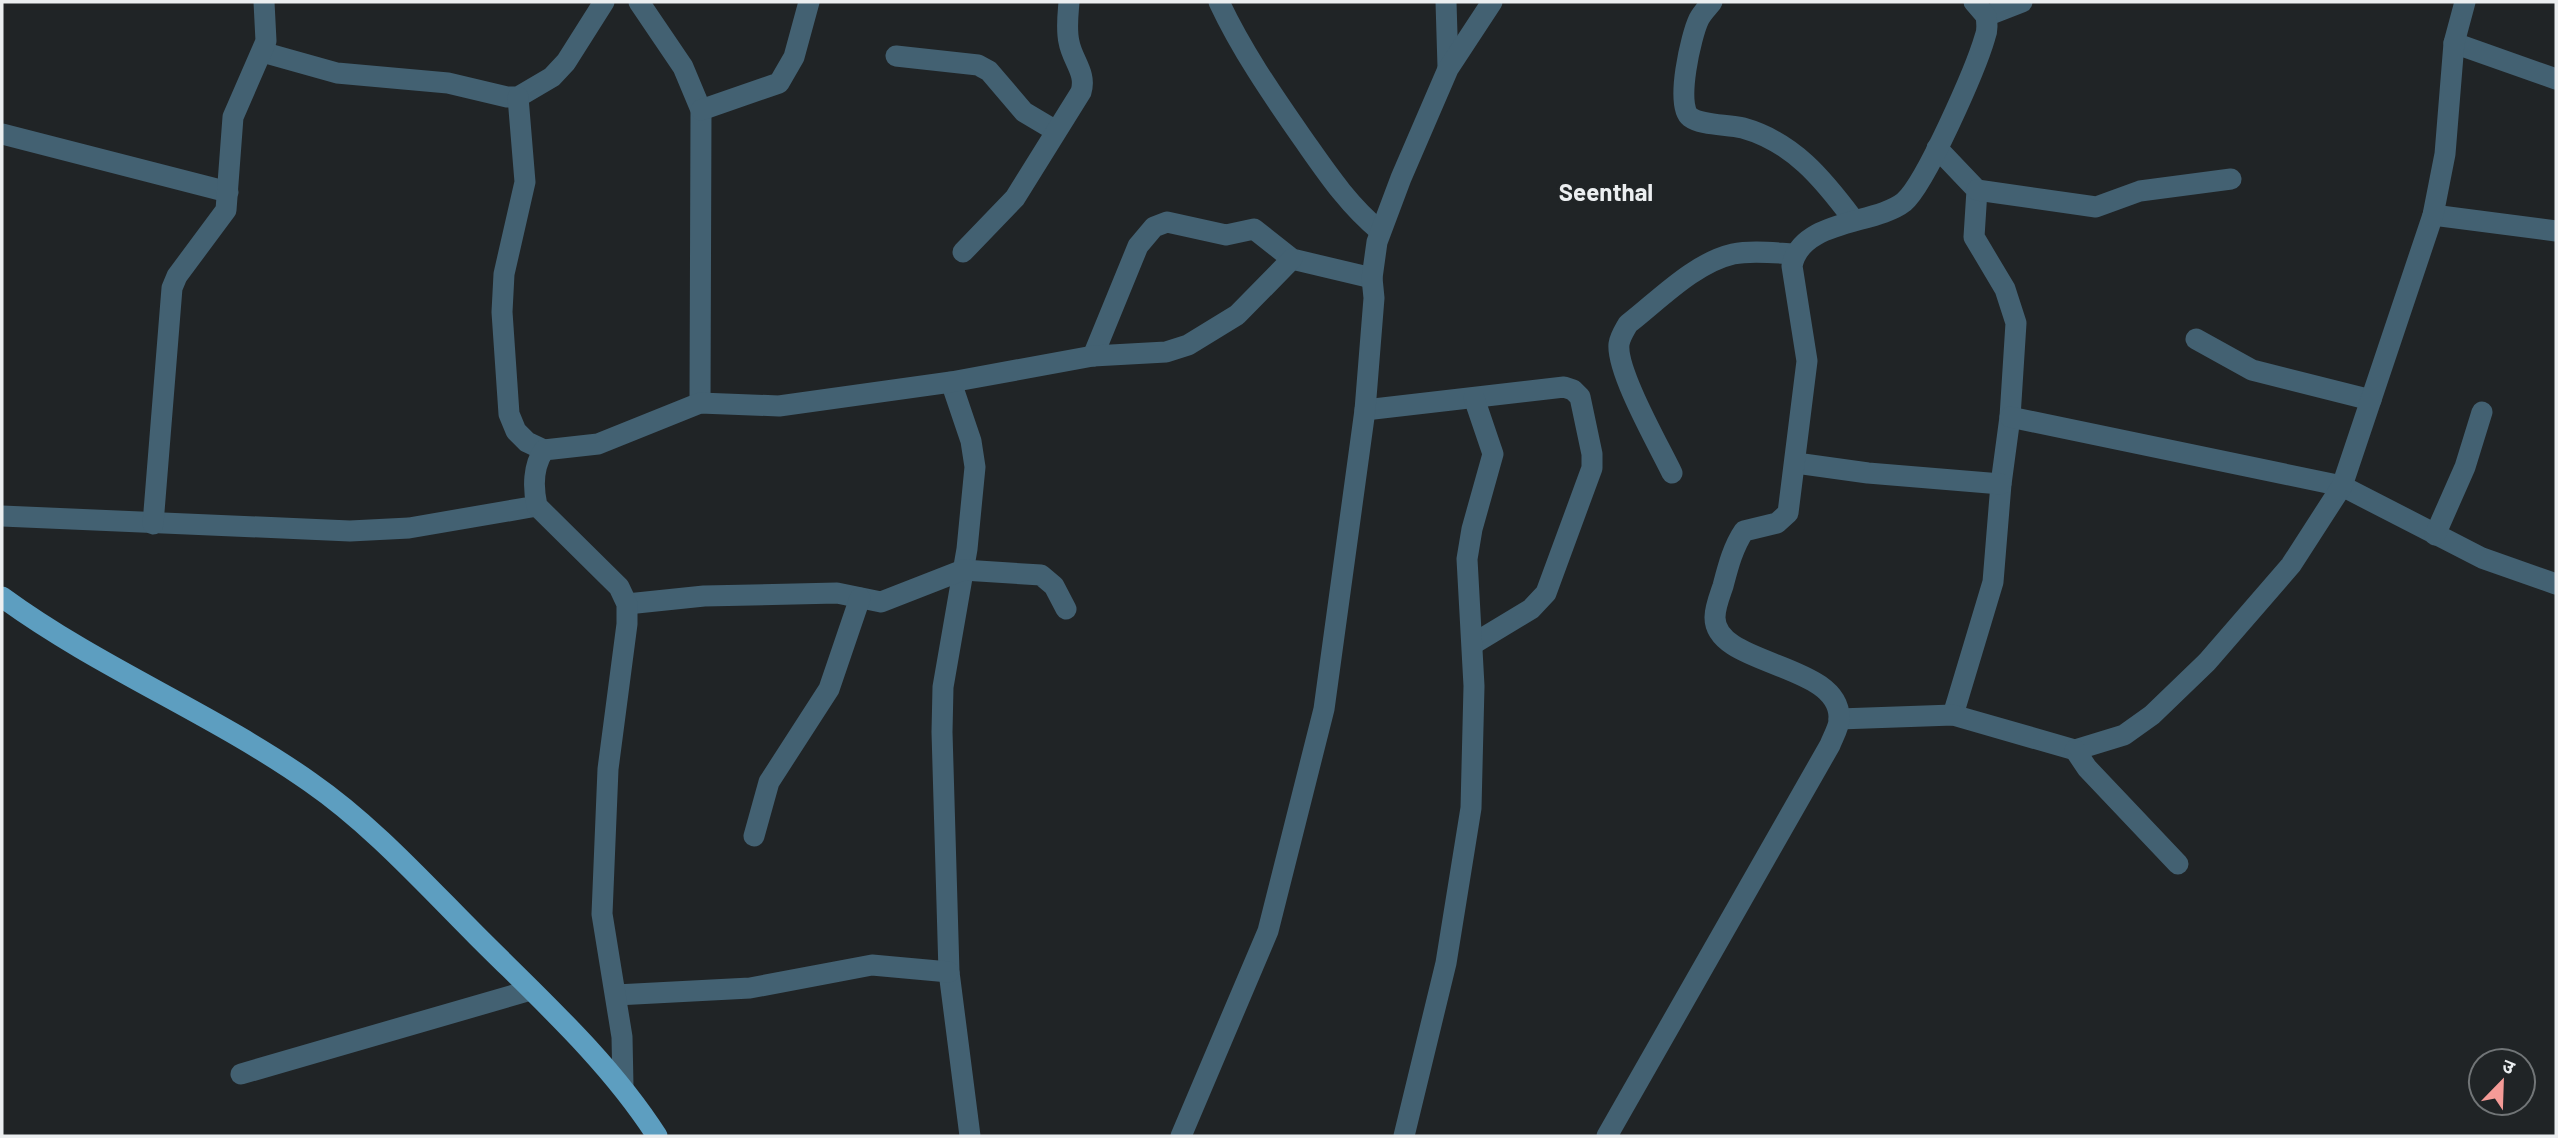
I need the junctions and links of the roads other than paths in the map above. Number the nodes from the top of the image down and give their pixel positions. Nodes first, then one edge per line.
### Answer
1 (264, 2) edge
2 (604, 2) edge
3 (639, 2) edge
4 (809, 2) edge
5 (1069, 2) edge
6 (1219, 2) edge
7 (1446, 2) edge
8 (1492, 2) edge
9 (1712, 2) edge
10 (2022, 2) edge
11 (2465, 2) edge
12 (1980, 9) edge
13 (2454, 43) junction
14 (262, 52) junction
15 (896, 56) dead end
16 (1448, 69) junction
17 (2556, 79) edge
18 (518, 97) junction
19 (701, 110) junction
20 (1056, 131) junction
21 (2, 134) edge
22 (1937, 148) junction
23 (2231, 179) dead end
24 (1977, 190) junction
25 (228, 192) junction
26 (2433, 215) junction
27 (1853, 219) junction
28 (1380, 231) junction
29 (2556, 231) edge
30 (962, 252) dead end
31 (1794, 254) junction
32 (1292, 259) junction
33 (1372, 278) junction
34 (2196, 339) dead end
35 (1093, 356) junction
36 (951, 382) junction
37 (1474, 398) junction
38 (2371, 400) junction
39 (700, 403) junction
40 (1365, 410) junction
41 (2482, 412) dead end
42 (2010, 416) junction
43 (544, 450) junction
44 (1796, 463) junction
45 (1672, 473) dead end
46 (2001, 484) junction
47 (2342, 486) junction
48 (537, 506) junction
49 (2, 516) edge
50 (153, 524) junction
51 (2435, 534) junction
52 (963, 570) junction
53 (2556, 584) edge
54 (2, 597) edge
55 (860, 598) junction
56 (627, 604) junction
57 (1066, 609) dead end
58 (1473, 644) junction
59 (1953, 715) junction
60 (1839, 719) junction
61 (2075, 750) junction
62 (754, 836) dead end
63 (2178, 864) dead end
64 (949, 972) junction
65 (531, 990) junction
66 (616, 995) junction
67 (240, 1074) dead end
68 (622, 1086) junction
69 (657, 1136) edge
70 (970, 1136) edge
71 (1181, 1136) edge
72 (1404, 1136) edge
73 (1607, 1136) edge

1 - 14 street
2 - 18 street
3 - 19 street
4 - 19 street
5 - 20 street
6 - 28 street
7 - 16 street
8 - 16 street
9 - 27 street
10 - 12 street
11 - 13 street
12 - 22 street
13 - 17 street
13 - 26 street
14 - 18 street
14 - 25 street
15 - 20 street
16 - 28 street
18 - 43 street
19 - 39 street
20 - 30 street
21 - 25 street
22 - 24 street
22 - 27 street
23 - 24 street
24 - 42 street
25 - 50 street
26 - 29 street
26 - 38 street
27 - 31 street
28 - 33 street
31 - 44 street
31 - 45 street
32 - 33 street
32 - 35 street
32 - 35 street
33 - 40 street
34 - 38 street
35 - 36 street
36 - 39 street
36 - 52 street
37 - 40 street
37 - 58 street
37 - 58 street
38 - 47 street
39 - 43 street
40 - 71 street
41 - 51 street
42 - 46 street
42 - 47 street
43 - 48 street
44 - 46 street
44 - 60 street
46 - 59 street
47 - 51 street
47 - 61 street
48 - 50 street
48 - 56 street
49 - 50 street
51 - 53 street
52 - 55 street
52 - 57 street
52 - 64 street
54 - 65 main road
55 - 56 street
55 - 62 street
56 - 66 street
58 - 72 street
59 - 60 street
59 - 61 street
60 - 73 street
61 - 63 street
64 - 66 street
64 - 70 street
65 - 67 street
65 - 68 main road
66 - 68 street
68 - 69 main road

